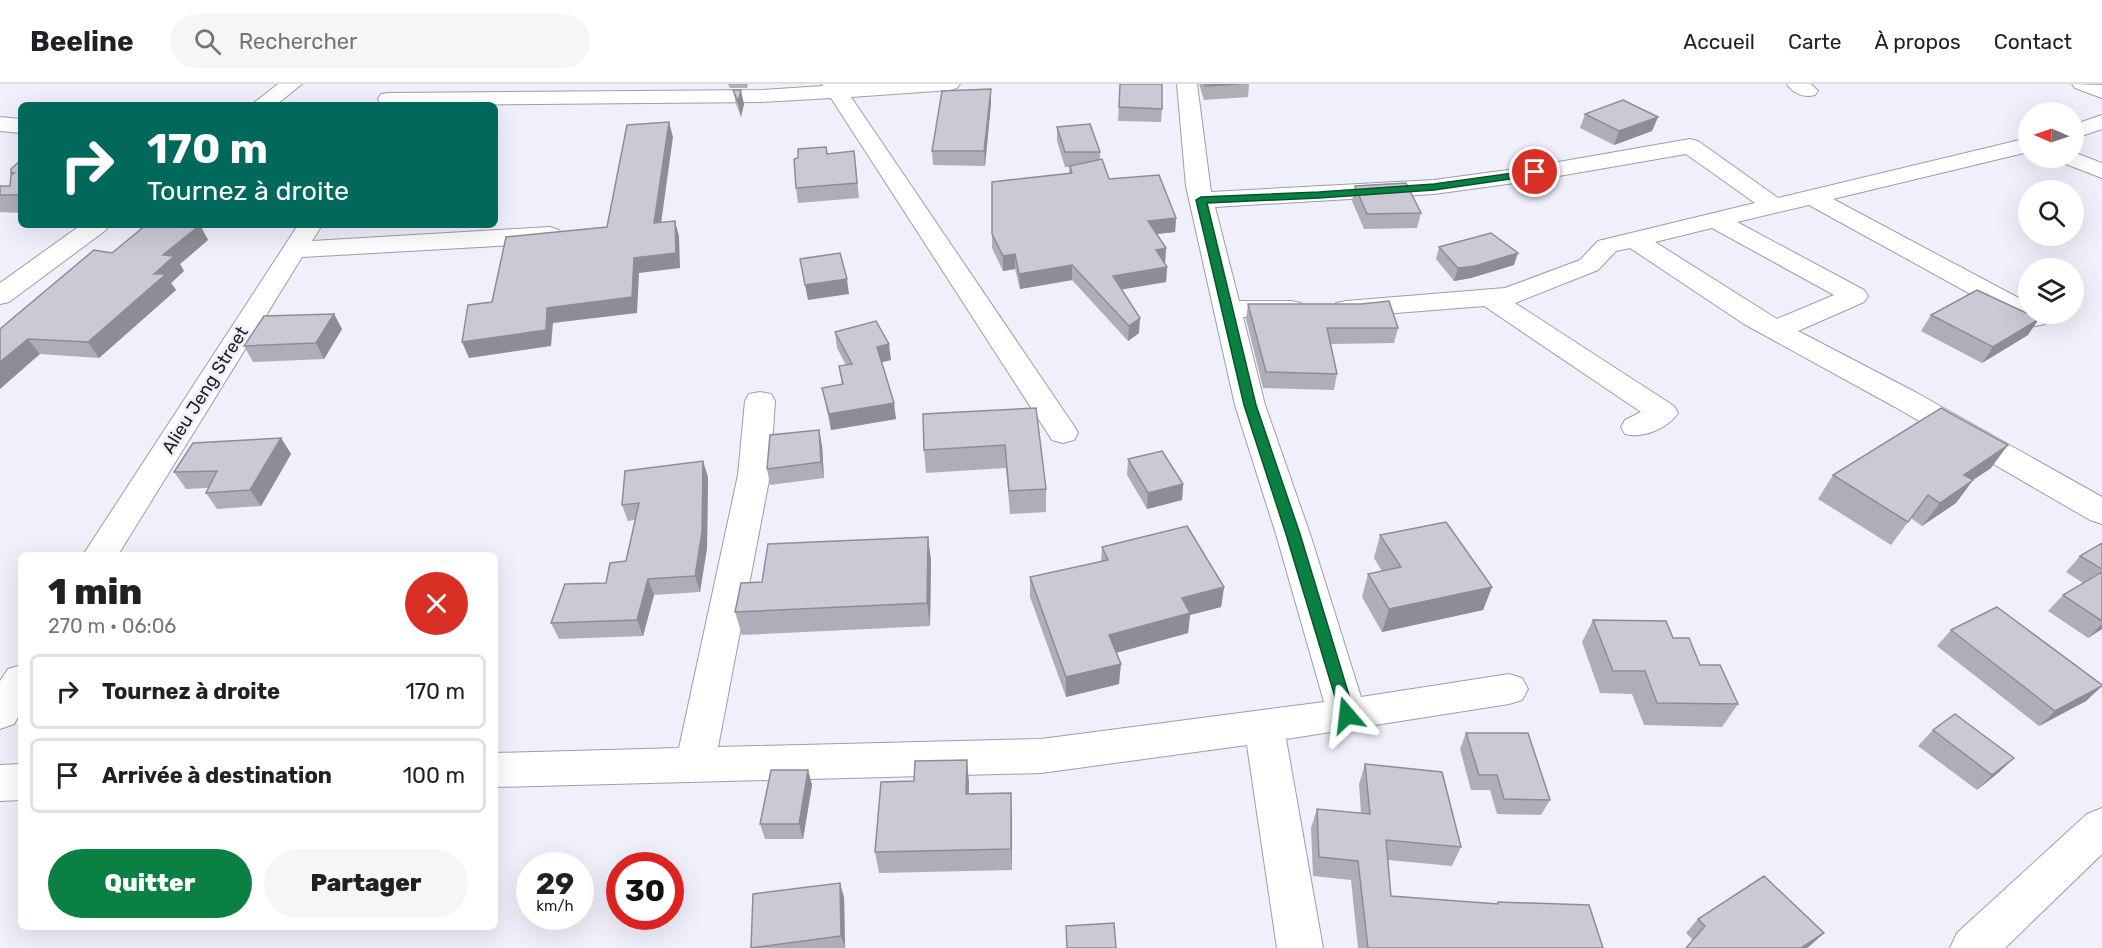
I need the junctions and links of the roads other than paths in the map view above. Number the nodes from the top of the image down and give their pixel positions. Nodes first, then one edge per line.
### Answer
1 (292, 84) edge
2 (950, 84) edge
3 (1187, 84) edge
4 (2082, 84) edge
5 (834, 88) edge
6 (2102, 92) edge
7 (390, 96) edge
8 (266, 102) edge
9 (2102, 122) edge
10 (0, 124) edge
11 (18, 126) edge
12 (2084, 128) edge
13 (2018, 148) edge
14 (2084, 163) edge
15 (2102, 171) edge
16 (1814, 198) junction
17 (1201, 200) junction
18 (1776, 207) junction
19 (1717, 221) junction
20 (93, 228) edge
21 (308, 228) edge
22 (556, 235) edge
23 (1635, 240) junction
24 (294, 250) junction
25 (0, 296) edge
26 (1490, 298) junction
27 (1227, 309) junction
28 (2018, 309) edge
29 (1776, 330) junction
30 (760, 401) dead end
31 (1636, 427) dead end
32 (1063, 433) dead end
33 (2102, 512) edge
34 (102, 552) edge
35 (18, 685) edge
36 (1509, 689) dead end
37 (0, 712) edge
38 (1347, 715) junction
39 (1264, 726) junction
40 (695, 765) junction
41 (498, 770) edge
42 (18, 782) edge
43 (0, 783) edge
44 (2102, 827) edge
45 (1300, 948) edge
46 (1973, 948) edge

1 - 8 street
2 - 5 street
3 - 17 street
4 - 6 street
5 - 7 street
5 - 32 street
9 - 12 street
10 - 11 street
13 - 16 street
14 - 15 street
16 - 18 street
16 - 28 street
17 - 18 street
17 - 27 street
18 - 19 street
19 - 23 street
19 - 29 street
20 - 25 street
21 - 24 street, Alieu Jeng Street
22 - 24 street
23 - 26 street
23 - 29 street
24 - 34 street, Alieu Jeng Street
26 - 27 street
26 - 31 street
27 - 38 street
29 - 33 street
30 - 40 street
35 - 37 street
36 - 38 street
38 - 39 street
39 - 40 street
39 - 45 street
40 - 41 street
42 - 43 street
44 - 46 street

